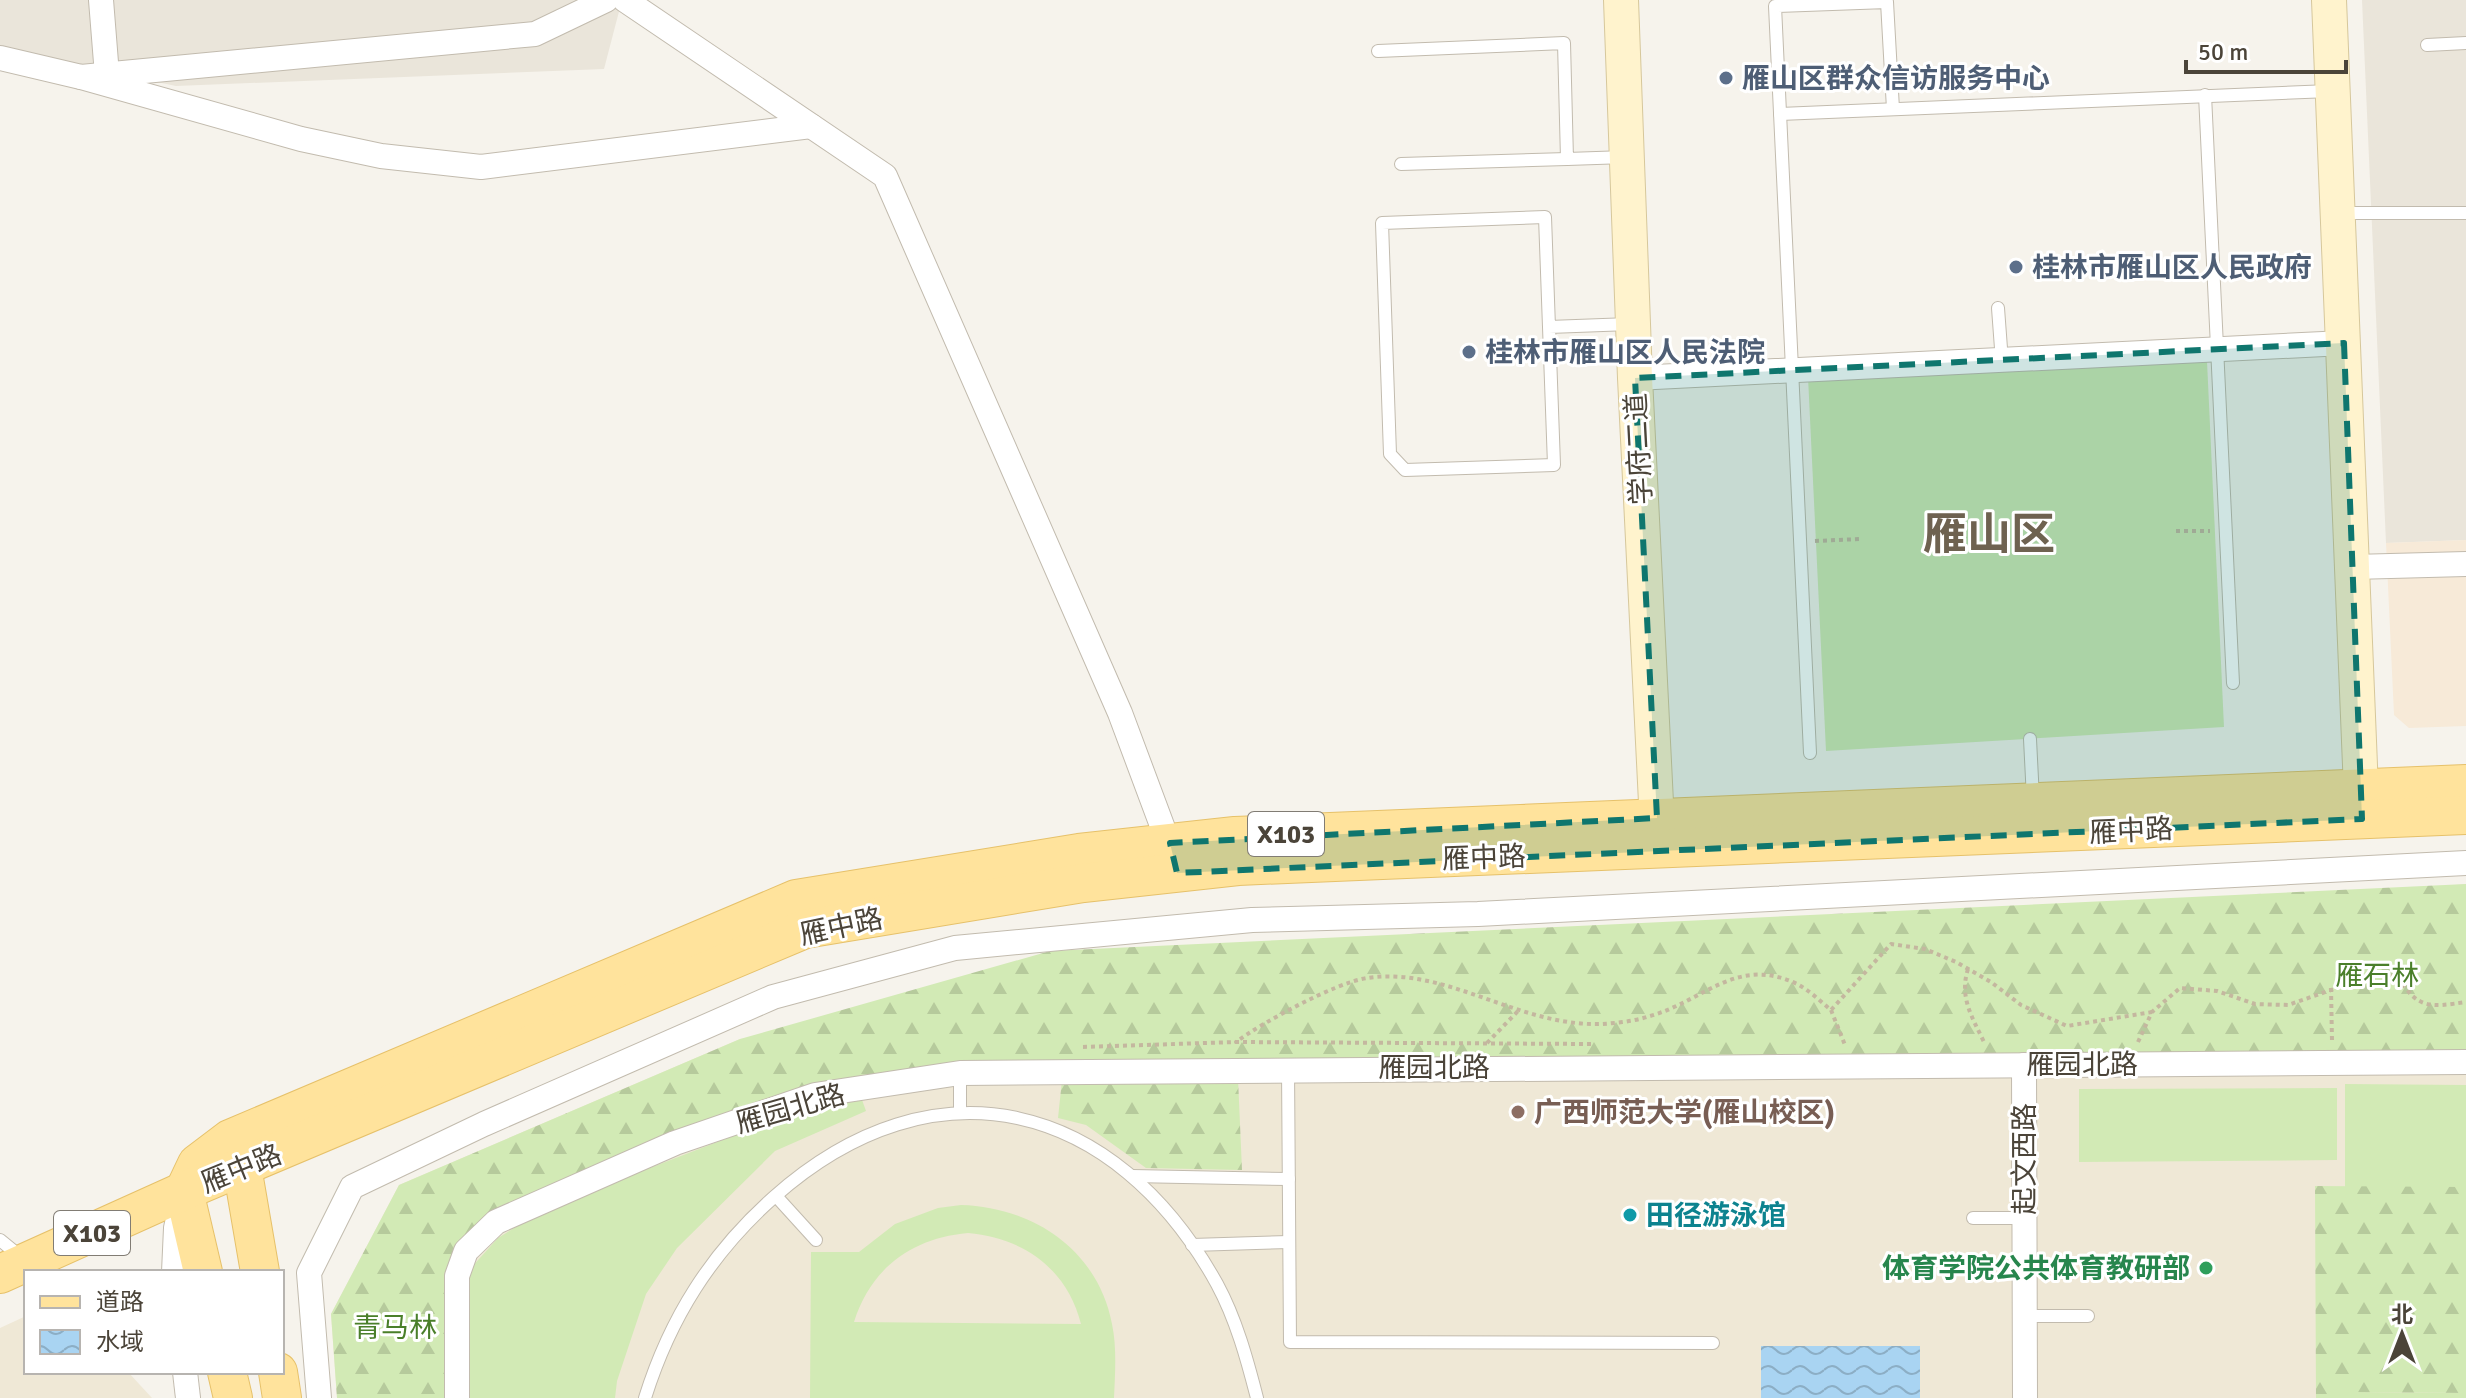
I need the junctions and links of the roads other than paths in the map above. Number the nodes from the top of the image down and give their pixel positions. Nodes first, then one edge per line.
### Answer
1 (101, 0) edge
2 (606, 0) edge
3 (625, 0) edge
4 (1621, 0) edge
5 (2329, 0) edge
6 (2466, 43) edge
7 (2427, 45) dead end
8 (1378, 51) dead end
9 (0, 58) edge
10 (107, 75) junction
11 (81, 77) junction
12 (2333, 91) junction
13 (2205, 95) junction
14 (1893, 109) junction
15 (1780, 114) junction
16 (811, 126) junction
17 (1627, 157) junction
18 (1567, 159) junction
19 (1401, 164) dead end
20 (2340, 213) junction
21 (2466, 213) edge
22 (1998, 308) dead end
23 (1633, 324) junction
24 (1549, 327) junction
25 (2344, 343) junction
26 (2217, 349) junction
27 (2002, 363) junction
28 (1794, 369) junction
29 (1635, 378) junction
30 (2466, 564) edge
31 (2353, 567) junction
32 (2233, 683) dead end
33 (2030, 739) dead end
34 (1810, 753) dead end
35 (2466, 784) edge
36 (2362, 804) junction
37 (2466, 815) edge
38 (2034, 820) junction
39 (1657, 834) junction
40 (1174, 858) junction
41 (2466, 863) edge
42 (2466, 1062) edge
43 (2024, 1065) junction
44 (1288, 1068) junction
45 (960, 1073) junction
46 (960, 1112) junction
47 (242, 1167) junction
48 (1131, 1176) junction
49 (1289, 1179) junction
50 (184, 1191) junction
51 (776, 1196) junction
52 (1973, 1218) dead end
53 (2024, 1218) junction
54 (816, 1240) dead end
55 (1289, 1242) junction
56 (1192, 1245) junction
57 (11, 1270) edge
58 (174, 1270) edge
59 (203, 1270) edge
60 (260, 1270) edge
61 (2024, 1316) junction
62 (2088, 1316) dead end
63 (1713, 1343) dead end
64 (185, 1374) edge
65 (278, 1374) edge
66 (188, 1398) edge
67 (282, 1398) edge
68 (319, 1398) edge
69 (457, 1398) edge
70 (645, 1398) edge
71 (1257, 1398) edge
72 (2025, 1398) edge

1 - 10 street
2 - 10 street
3 - 16 street
4 - 17 street, 学府二道
5 - 12 street
6 - 7 lane
8 - 18 lane
9 - 11 street
10 - 11 street
11 - 16 street
12 - 13 lane
12 - 20 street
13 - 14 lane
13 - 26 lane
14 - 15 lane
14 - 15 lane
15 - 28 lane
16 - 40 street
17 - 18 lane
17 - 23 street, 学府二道
18 - 19 lane
20 - 21 lane
20 - 25 street
22 - 27 lane
23 - 24 lane
23 - 29 street, 学府二道
24 - 24 lane
25 - 26 street
25 - 31 street
26 - 27 street
26 - 32 lane
27 - 28 street
28 - 29 street
28 - 34 lane
29 - 39 street, 学府二道
30 - 31 street
31 - 36 street
33 - 38 lane
35 - 36 main road, 雁中路 / X103
36 - 37 main road, 雁中路 / X103
36 - 38 main road, 雁中路 / X103
38 - 39 main road, 雁中路 / X103
39 - 40 main road, 雁中路 / X103
40 - 47 main road, 雁中路 / X103
40 - 50 main road, 雁中路 / X103
41 - 68 street
42 - 43 street, 雁园北路
43 - 44 street, 雁园北路
43 - 53 street, 起文西路
44 - 45 street, 雁园北路
44 - 49 lane
45 - 46 lane
45 - 69 street, 雁园北路
46 - 48 lane
46 - 51 lane
47 - 50 main road, 雁中路 / X103
47 - 60 main road
48 - 49 lane
48 - 56 lane
49 - 55 lane
50 - 57 main road, X103
50 - 58 street
50 - 59 main road
51 - 54 lane
51 - 70 lane
52 - 53 lane
53 - 61 street, 起文西路
55 - 56 lane
55 - 63 lane
56 - 71 lane
61 - 62 lane
61 - 72 street, 起文西路
64 - 66 street
65 - 67 main road

